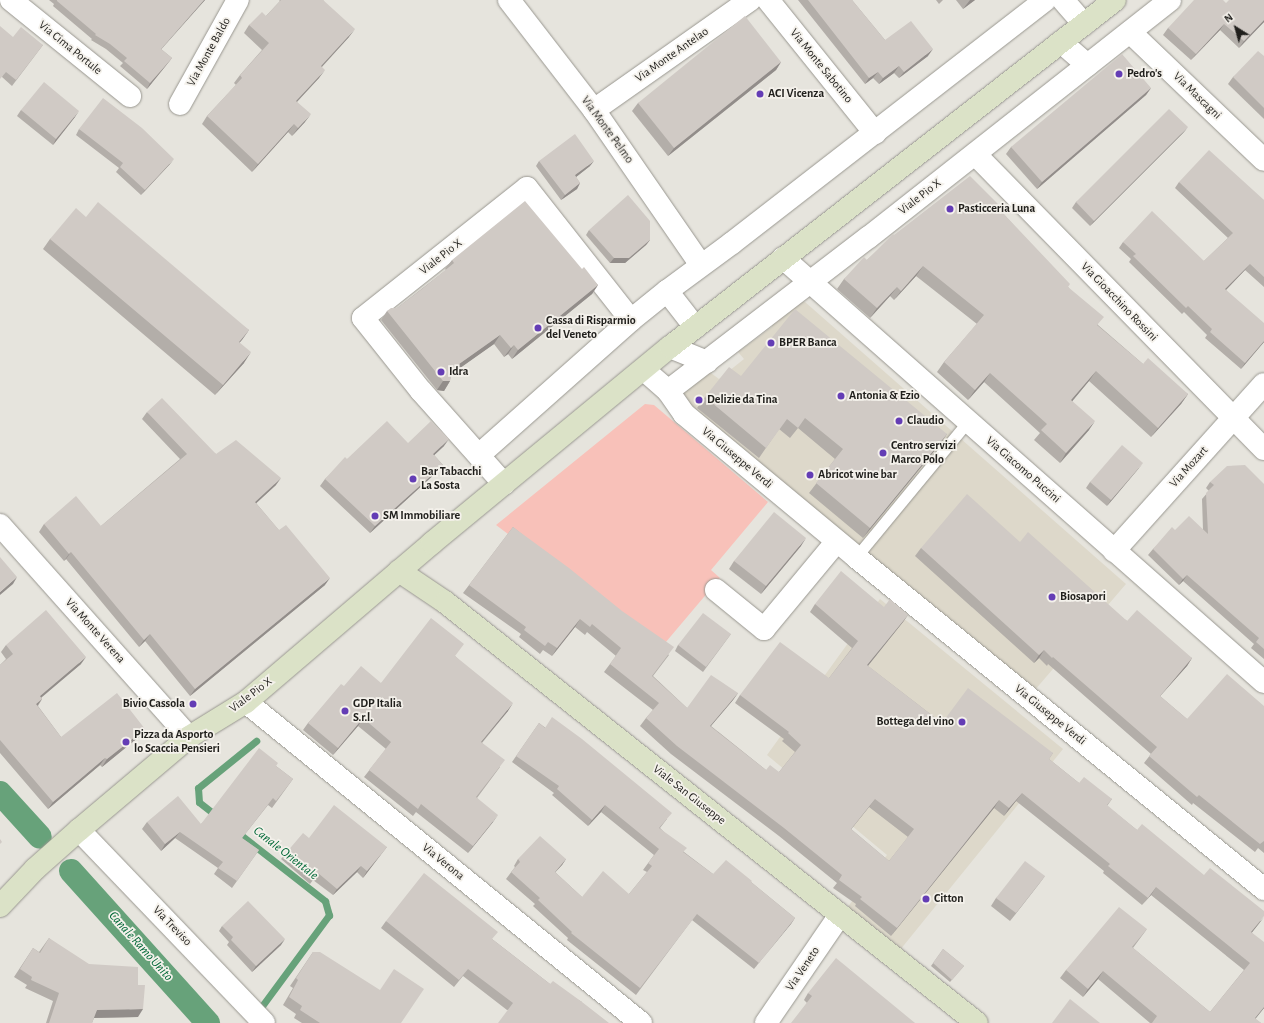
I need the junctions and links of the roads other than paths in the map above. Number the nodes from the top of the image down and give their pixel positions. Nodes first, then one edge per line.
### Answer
1 (11, 0) edge
2 (238, 0) edge
3 (508, 0) edge
4 (750, 0) edge
5 (768, 0) edge
6 (1045, 0) edge
7 (1063, 0) edge
8 (1115, 0) edge
9 (1170, 0) edge
10 (1084, 24) junction
11 (1130, 32) junction
12 (1061, 42) junction
13 (1087, 65) junction
14 (130, 96) dead end
15 (180, 104) dead end
16 (594, 110) junction
17 (875, 132) junction
18 (975, 154) junction
19 (1264, 160) edge
20 (783, 258) junction
21 (701, 265) junction
22 (809, 283) junction
23 (667, 291) junction
24 (631, 320) junction
25 (695, 327) junction
26 (670, 347) junction
27 (706, 362) junction
28 (648, 372) junction
29 (1264, 384) edge
30 (668, 391) junction
31 (684, 414) junction
32 (1233, 419) junction
33 (968, 421) junction
34 (1264, 449) edge
35 (479, 455) junction
36 (504, 484) junction
37 (0, 525) edge
38 (837, 541) junction
39 (1114, 551) junction
40 (856, 557) junction
41 (400, 571) junction
42 (716, 590) dead end
43 (1264, 682) edge
44 (246, 702) junction
45 (189, 737) junction
46 (79, 830) junction
47 (1264, 889) edge
48 (0, 906) edge
49 (840, 915) junction
50 (264, 1023) edge
51 (641, 1023) edge
52 (766, 1023) edge
53 (977, 1023) edge

1 - 14 street, Via Cima Portule
2 - 15 street, Via Monte Baldo
3 - 16 street, Via Monte Pelmo
4 - 16 street, Via Monte Antelao
5 - 17 street, Via Monte Sabotino
6 - 17 street
7 - 10 street
8 - 10 main road, Viale Pio X
9 - 11 street, Viale Pio X
10 - 12 main road, Viale Pio X
11 - 13 street, Viale Pio X
11 - 19 street, Via Mascagni
12 - 13 street
12 - 20 main road, Viale Pio X
13 - 18 street, Viale Pio X
16 - 21 street, Via Monte Pelmo
17 - 21 street
18 - 22 street, Viale Pio X
18 - 32 street, Via Gioacchino Rossini
20 - 22 street, Via Giacomo Puccini
20 - 25 main road, Viale Pio X
21 - 23 street
22 - 27 street, Viale Pio X
22 - 33 street, Via Giacomo Puccini
23 - 24 street
23 - 25 street
24 - 35 street
24 - 35 street, Viale Pio X
25 - 26 main road, Viale Pio X
26 - 27 street
26 - 28 main road, Viale Pio X
27 - 30 street, Viale Pio X
28 - 30 street, Via Giuseppe Verdi
28 - 31 street
28 - 36 main road, Viale Pio X
29 - 32 street, Via Mozart
30 - 31 street, Via Giuseppe Verdi
31 - 38 street, Via Giuseppe Verdi
32 - 34 street, Via Gioacchino Rossini
32 - 39 street, Via Mozart
33 - 39 street, Via Giacomo Puccini
33 - 40 lane
35 - 36 street, Viale Pio X
36 - 41 main road, Viale Pio X
37 - 45 street, Via Monte Verena
38 - 40 street, Via Giuseppe Verdi
38 - 42 street
39 - 43 street, Via Giacomo Puccini
40 - 47 street, Via Giuseppe Verdi
41 - 44 main road, Viale Pio X
41 - 49 main road, Viale San Giuseppe
44 - 45 main road, Viale Pio X
44 - 51 street, Via Verona
45 - 46 main road, Viale Pio X
46 - 48 main road, Viale Pio X
46 - 50 street, Via Treviso
49 - 52 street, Via Veneto
49 - 53 main road, Viale San Giuseppe

